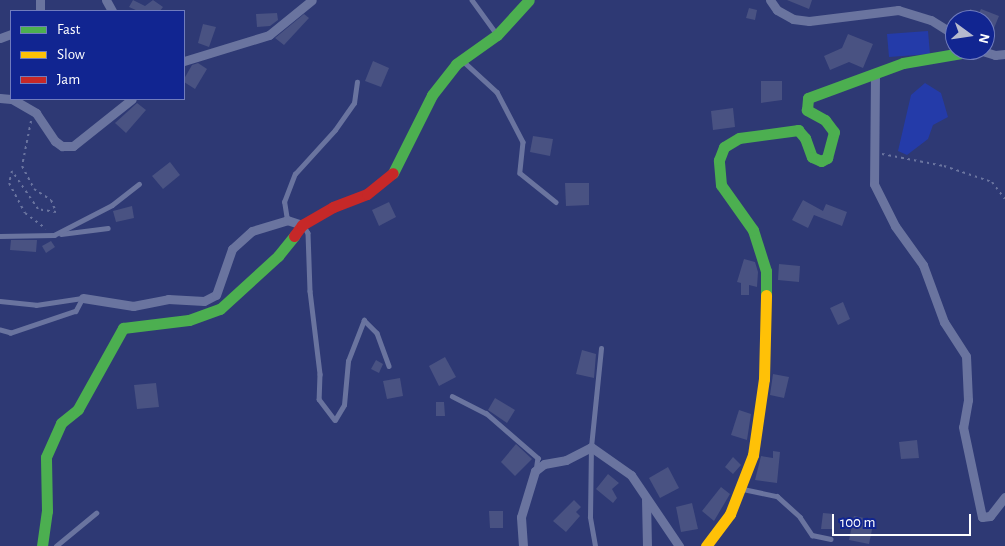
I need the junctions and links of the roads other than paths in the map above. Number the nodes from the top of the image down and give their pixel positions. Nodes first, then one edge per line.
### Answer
1 (312, 0) edge
2 (472, 0) edge
3 (529, 0) edge
4 (772, 1) edge
5 (945, 29) edge
6 (497, 35) junction
7 (945, 56) edge
8 (462, 60) junction
9 (185, 61) edge
10 (875, 75) junction
11 (357, 82) dead end
12 (13, 100) edge
13 (131, 100) edge
14 (139, 184) dead end
15 (556, 202) dead end
16 (287, 220) junction
17 (302, 225) junction
18 (108, 228) dead end
19 (54, 235) junction
20 (0, 236) edge
21 (83, 298) junction
22 (0, 300) edge
23 (0, 330) edge
24 (601, 349) dead end
25 (389, 366) dead end
26 (452, 396) dead end
27 (591, 447) junction
28 (535, 471) junction
29 (742, 489) junction
30 (1005, 497) edge
31 (646, 499) junction
32 (96, 513) dead end
33 (831, 539) dead end
34 (42, 546) edge
35 (56, 546) edge
36 (522, 546) edge
37 (594, 546) edge
38 (647, 546) edge
39 (679, 546) edge
40 (706, 546) edge

1 - 9 street
2 - 6 lane
3 - 6 street
4 - 5 street
6 - 8 street
7 - 10 street
8 - 15 lane
8 - 17 street
10 - 29 street
10 - 30 street
11 - 16 lane
12 - 13 street
14 - 19 lane
16 - 17 street
16 - 21 street
17 - 25 lane
17 - 34 street
18 - 19 lane
19 - 20 lane
21 - 22 lane
21 - 23 lane
24 - 27 lane
26 - 28 lane
27 - 28 street
27 - 31 street
27 - 37 lane
28 - 36 street
29 - 33 lane
29 - 40 street
31 - 38 street
31 - 39 street
32 - 35 lane

